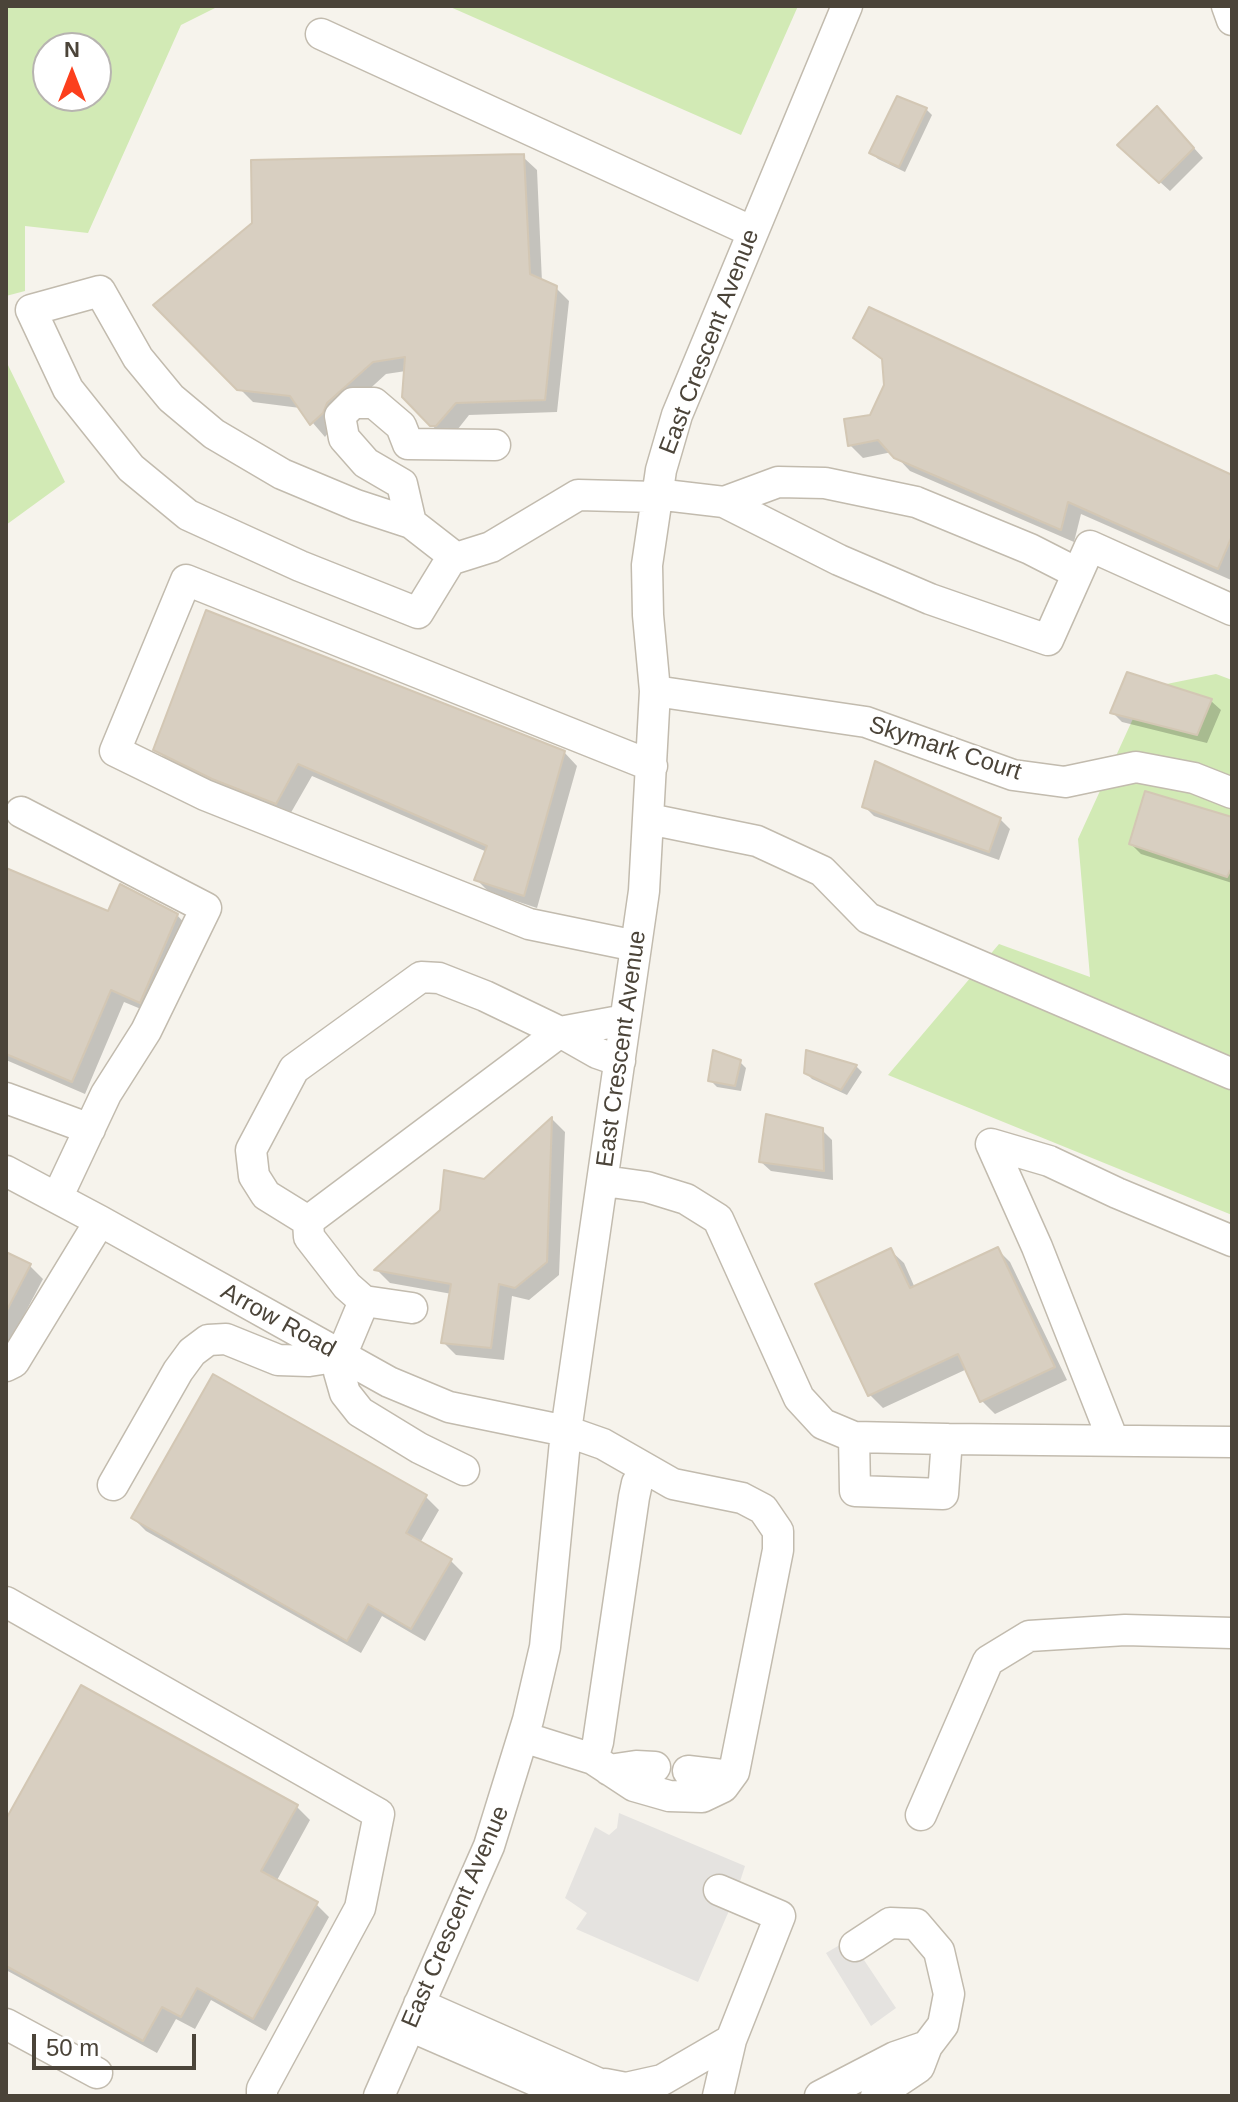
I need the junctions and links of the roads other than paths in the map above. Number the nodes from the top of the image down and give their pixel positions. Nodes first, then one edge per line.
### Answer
1 (847, 6) edge
2 (1227, 6) edge
3 (1232, 20) edge
4 (321, 34) dead end
5 (753, 232) junction
6 (408, 444) junction
7 (495, 445) dead end
8 (381, 473) junction
9 (778, 482) junction
10 (656, 495) junction
11 (724, 502) junction
12 (411, 523) junction
13 (776, 531) junction
14 (456, 558) junction
15 (1077, 573) junction
16 (1232, 610) edge
17 (655, 691) junction
18 (652, 766) junction
19 (1232, 793) edge
20 (21, 812) dead end
21 (649, 819) junction
22 (636, 946) junction
23 (625, 1020) junction
24 (560, 1032) junction
25 (620, 1061) junction
26 (1232, 1074) edge
27 (6, 1098) edge
28 (90, 1129) junction
29 (6, 1171) edge
30 (604, 1181) junction
31 (57, 1198) junction
32 (100, 1221) junction
33 (308, 1221) junction
34 (1232, 1241) edge
35 (364, 1301) junction
36 (412, 1308) dead end
37 (341, 1356) junction
38 (6, 1366) edge
39 (566, 1431) junction
40 (854, 1437) junction
41 (947, 1439) junction
42 (1113, 1440) junction
43 (1232, 1442) edge
44 (464, 1470) dead end
45 (646, 1470) junction
46 (113, 1485) dead end
47 (6, 1602) edge
48 (1232, 1633) edge
49 (523, 1737) junction
50 (601, 1764) junction
51 (655, 1767) dead end
52 (688, 1771) dead end
53 (731, 1776) junction
54 (921, 1815) dead end
55 (719, 1890) dead end
56 (855, 1946) dead end
57 (415, 2015) junction
58 (6, 2024) edge
59 (731, 2040) junction
60 (927, 2046) junction
61 (97, 2073) dead end
62 (616, 2090) edge
63 (262, 2096) edge
64 (379, 2096) edge
65 (571, 2096) edge
66 (718, 2096) edge
67 (820, 2096) edge
68 (876, 2096) edge

1 - 5 street, East Crescent Avenue
2 - 3 street
4 - 5 street
5 - 10 street, East Crescent Avenue
6 - 7 street
6 - 8 street
6 - 8 street
8 - 12 street
9 - 11 street
9 - 13 street
9 - 15 street
10 - 11 street
10 - 14 street
10 - 17 street, East Crescent Avenue
11 - 13 street
12 - 14 street
12 - 14 street
13 - 15 street
15 - 16 street
17 - 18 street, East Crescent Avenue
17 - 19 street, Skymark Court
18 - 21 street, East Crescent Avenue
18 - 22 street
20 - 28 street
21 - 22 street, East Crescent Avenue
21 - 26 street
22 - 23 street, East Crescent Avenue
23 - 24 street
23 - 25 street, East Crescent Avenue
24 - 25 street
24 - 33 street
24 - 33 street
25 - 30 street, East Crescent Avenue
27 - 28 street
28 - 31 street
29 - 31 street, Arrow Road
30 - 39 street, East Crescent Avenue
30 - 40 street
31 - 32 street, Arrow Road
32 - 37 street, Arrow Road
32 - 38 street
33 - 35 street
34 - 42 street
35 - 36 street
35 - 37 street
37 - 39 street, Arrow Road
37 - 44 street
37 - 46 street
39 - 45 street, Arrow Road
39 - 49 street, East Crescent Avenue
40 - 41 street
40 - 41 street
41 - 42 street
42 - 43 street
45 - 50 street
45 - 53 street, Arrow Road
47 - 63 street
48 - 54 street
49 - 50 street
49 - 57 street, East Crescent Avenue
50 - 51 street
50 - 53 street
52 - 53 street
55 - 59 street
56 - 60 street
57 - 62 street
57 - 64 street, East Crescent Avenue
57 - 65 street
58 - 61 street
59 - 62 street
59 - 66 street
60 - 67 street
60 - 68 street

